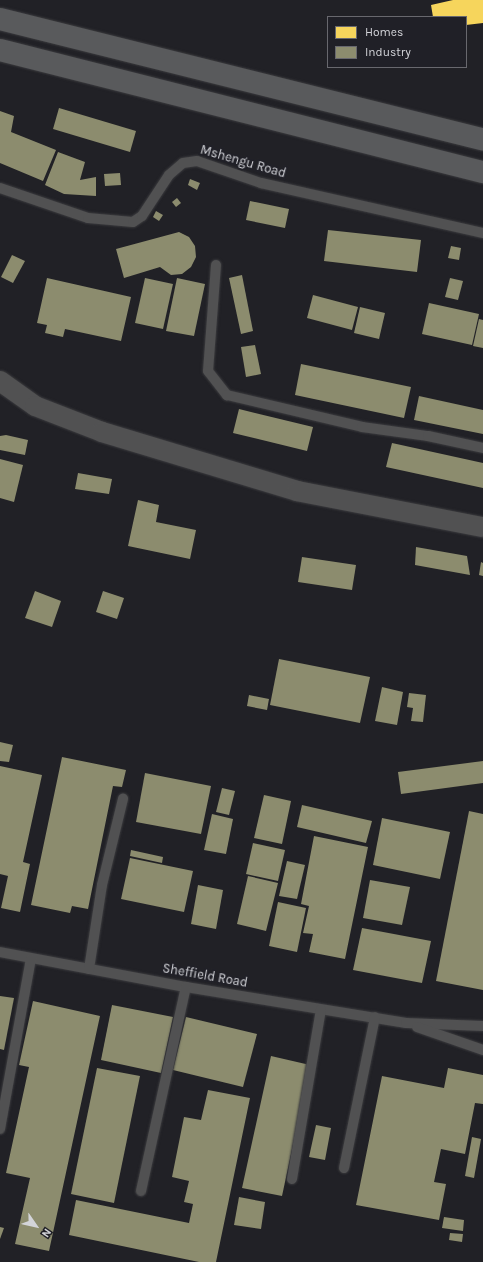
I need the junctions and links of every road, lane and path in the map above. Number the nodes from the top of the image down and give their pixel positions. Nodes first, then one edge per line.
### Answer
1 (0, 19) edge
2 (0, 50) edge
3 (483, 139) edge
4 (483, 172) edge
5 (0, 188) edge
6 (483, 233) edge
7 (216, 265) dead end
8 (0, 381) edge
9 (483, 448) edge
10 (483, 526) edge
11 (122, 799) dead end
12 (0, 952) edge
13 (31, 959) junction
14 (89, 969) junction
15 (186, 987) junction
16 (321, 1009) junction
17 (375, 1018) junction
18 (406, 1023) junction
19 (483, 1026) edge
20 (483, 1050) edge
21 (0, 1129) edge
22 (344, 1168) dead end
23 (292, 1179) dead end
24 (141, 1191) dead end

1 - 3 main road
2 - 4 main road
5 - 6 lane, Mshengu Road
7 - 9 lane
8 - 10 street
11 - 14 lane
12 - 13 lane, Sheffield Road
13 - 14 lane, Sheffield Road
13 - 21 lane
14 - 15 lane, Sheffield Road
15 - 16 lane, Sheffield Road
15 - 24 lane
16 - 17 lane, Sheffield Road
16 - 23 lane
17 - 18 lane, Sheffield Road
17 - 22 lane
18 - 19 lane, Sheffield Road
18 - 20 lane, Sheffield Road

